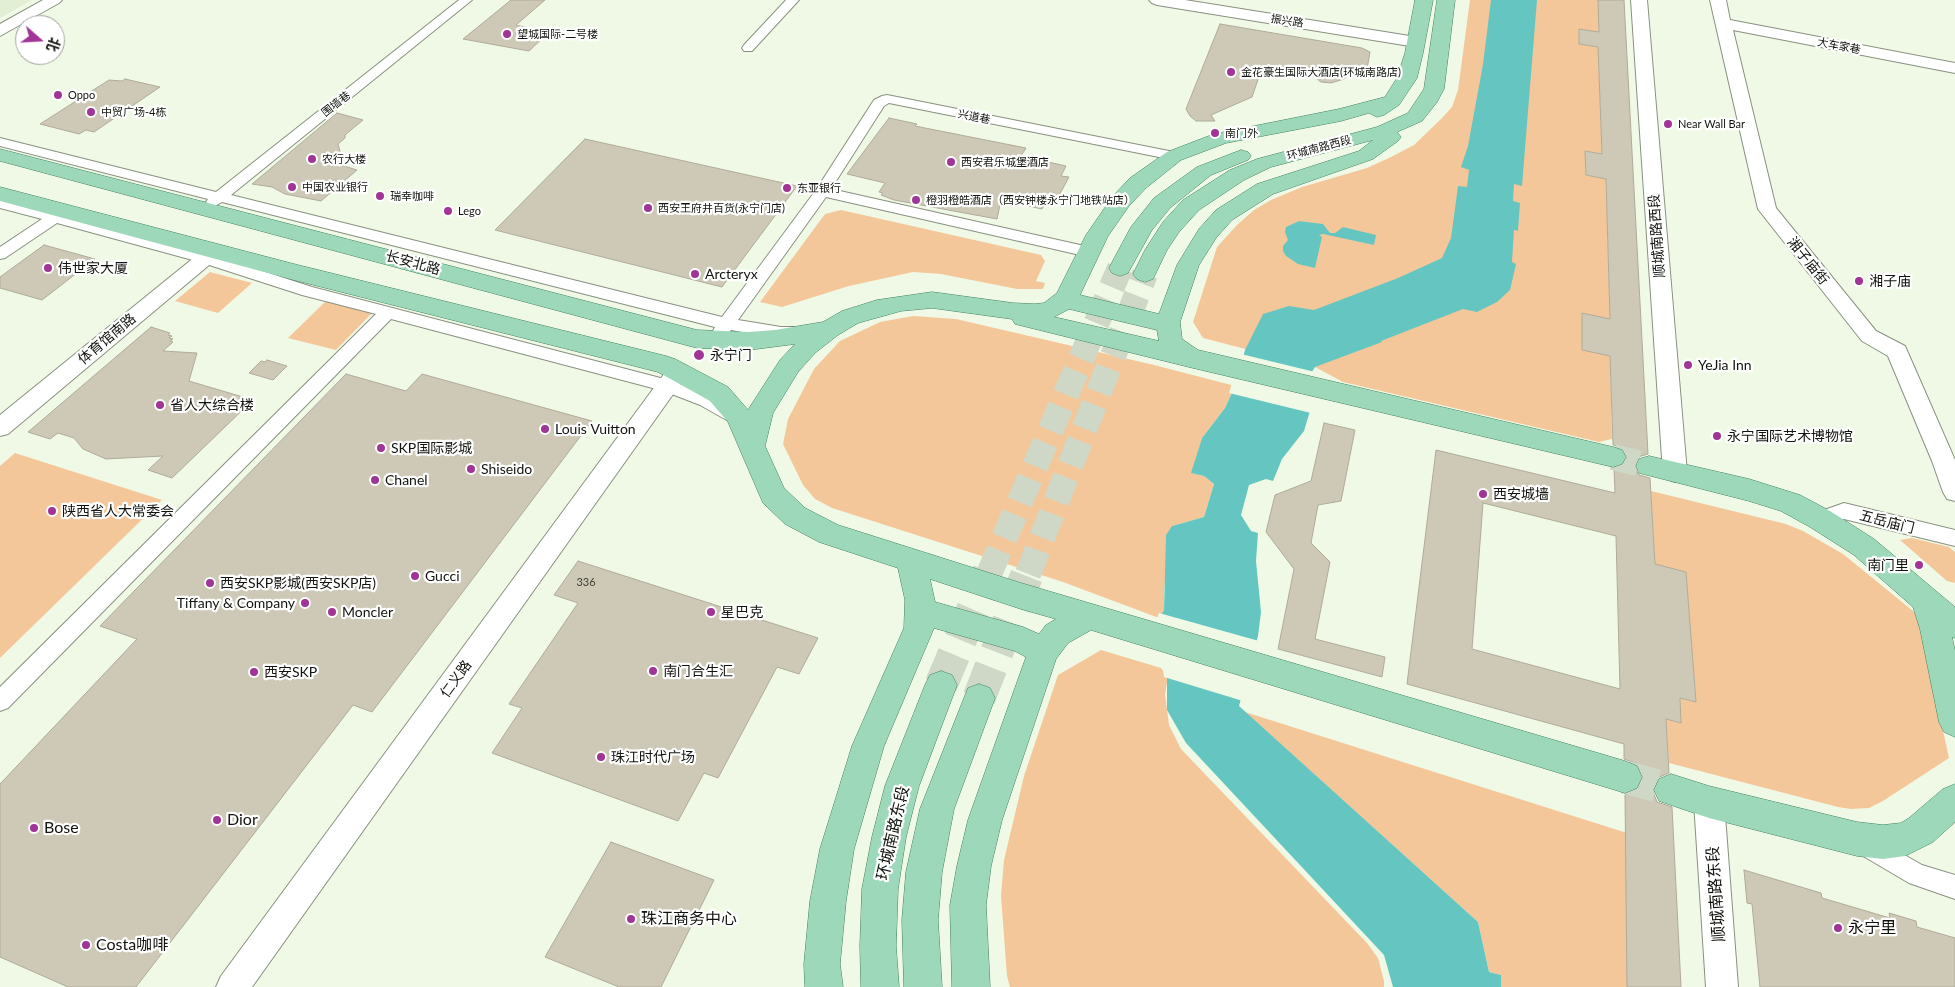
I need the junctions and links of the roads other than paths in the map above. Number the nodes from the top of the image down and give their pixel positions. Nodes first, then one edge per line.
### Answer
1 (54, 0) edge
2 (466, 0) edge
3 (793, 0) edge
4 (1157, 0) edge
5 (1424, 0) edge
6 (1446, 0) edge
7 (1640, 0) edge
8 (1718, 0) edge
9 (1210, 4) edge
10 (1723, 24) junction
11 (0, 31) edge
12 (1416, 42) junction
13 (748, 48) dead end
14 (1955, 68) edge
15 (1392, 101) junction
16 (1415, 117) junction
17 (0, 142) edge
18 (0, 155) edge
19 (1174, 156) junction
20 (822, 192) junction
21 (0, 194) edge
22 (212, 202) junction
23 (0, 203) edge
24 (59, 214) junction
25 (1089, 252) junction
26 (0, 254) edge
27 (209, 255) junction
28 (1120, 268) tunnel mouth
29 (1145, 274) tunnel mouth
30 (1067, 298) junction
31 (970, 306) junction
32 (388, 312) junction
33 (1168, 322) junction
34 (829, 329) junction
35 (721, 332) junction
36 (1195, 359) junction
37 (673, 378) junction
38 (0, 428) edge
39 (748, 436) junction
40 (1613, 458) tunnel mouth
41 (1649, 466) tunnel mouth
42 (1675, 473) junction
43 (1955, 492) edge
44 (1820, 519) junction
45 (1955, 538) edge
46 (911, 561) junction
47 (1926, 600) junction
48 (1088, 616) junction
49 (921, 617) junction
50 (1953, 623) edge
51 (1044, 651) junction
52 (941, 686) tunnel mouth
53 (979, 698) tunnel mouth
54 (0, 701) edge
55 (1955, 722) edge
56 (1625, 777) tunnel mouth
57 (1671, 790) tunnel mouth
58 (1955, 800) edge
59 (1709, 802) junction
60 (1857, 839) junction
61 (1955, 887) edge
62 (239, 986) edge
63 (824, 987) edge
64 (880, 987) edge
65 (922, 987) edge
66 (971, 987) edge
67 (1722, 987) edge

1 - 11 street
2 - 22 street, 围墙巷
3 - 13 street
4 - 9 street, 振兴路
5 - 12 main road, 环城南路西段
6 - 16 main road, 环城南路西段
7 - 42 street, 顺城南路西段
8 - 10 street, 湘子庙街
9 - 12 street, 振兴路
10 - 14 street, 大车家巷
10 - 43 street, 湘子庙街
12 - 15 main road, 环城南路西段
15 - 19 main road
15 - 28 main road, 环城南路西段
16 - 29 main road, 环城南路西段
16 - 33 main road
17 - 22 street
18 - 22 main road, 长安北路
19 - 20 street, 兴道巷
19 - 25 main road
20 - 25 street
20 - 35 street, 兴道巷
21 - 24 main road
22 - 35 main road, 长安北路
23 - 24 street
24 - 26 street
24 - 27 main road
25 - 30 main road
27 - 32 street
27 - 37 main road
27 - 38 street, 体育馆南路
30 - 31 main road
30 - 33 main road
31 - 34 main road
31 - 36 main road
32 - 37 street
32 - 54 street
33 - 36 main road
34 - 35 main road, 长安北路
34 - 39 main road
36 - 40 main road
37 - 39 main road
37 - 62 street, 仁义路
39 - 46 main road
41 - 42 main road
42 - 44 main road
44 - 45 street, 五岳庙门
44 - 47 main road
46 - 48 main road
46 - 49 main road
47 - 50 main road
47 - 55 main road
48 - 51 main road
48 - 56 main road
49 - 51 main road
49 - 63 main road
51 - 66 main road
52 - 64 main road, 环城南路东段
53 - 65 main road
57 - 59 main road
58 - 60 main road
59 - 60 main road
59 - 67 street, 顺城南路东段
60 - 61 street

